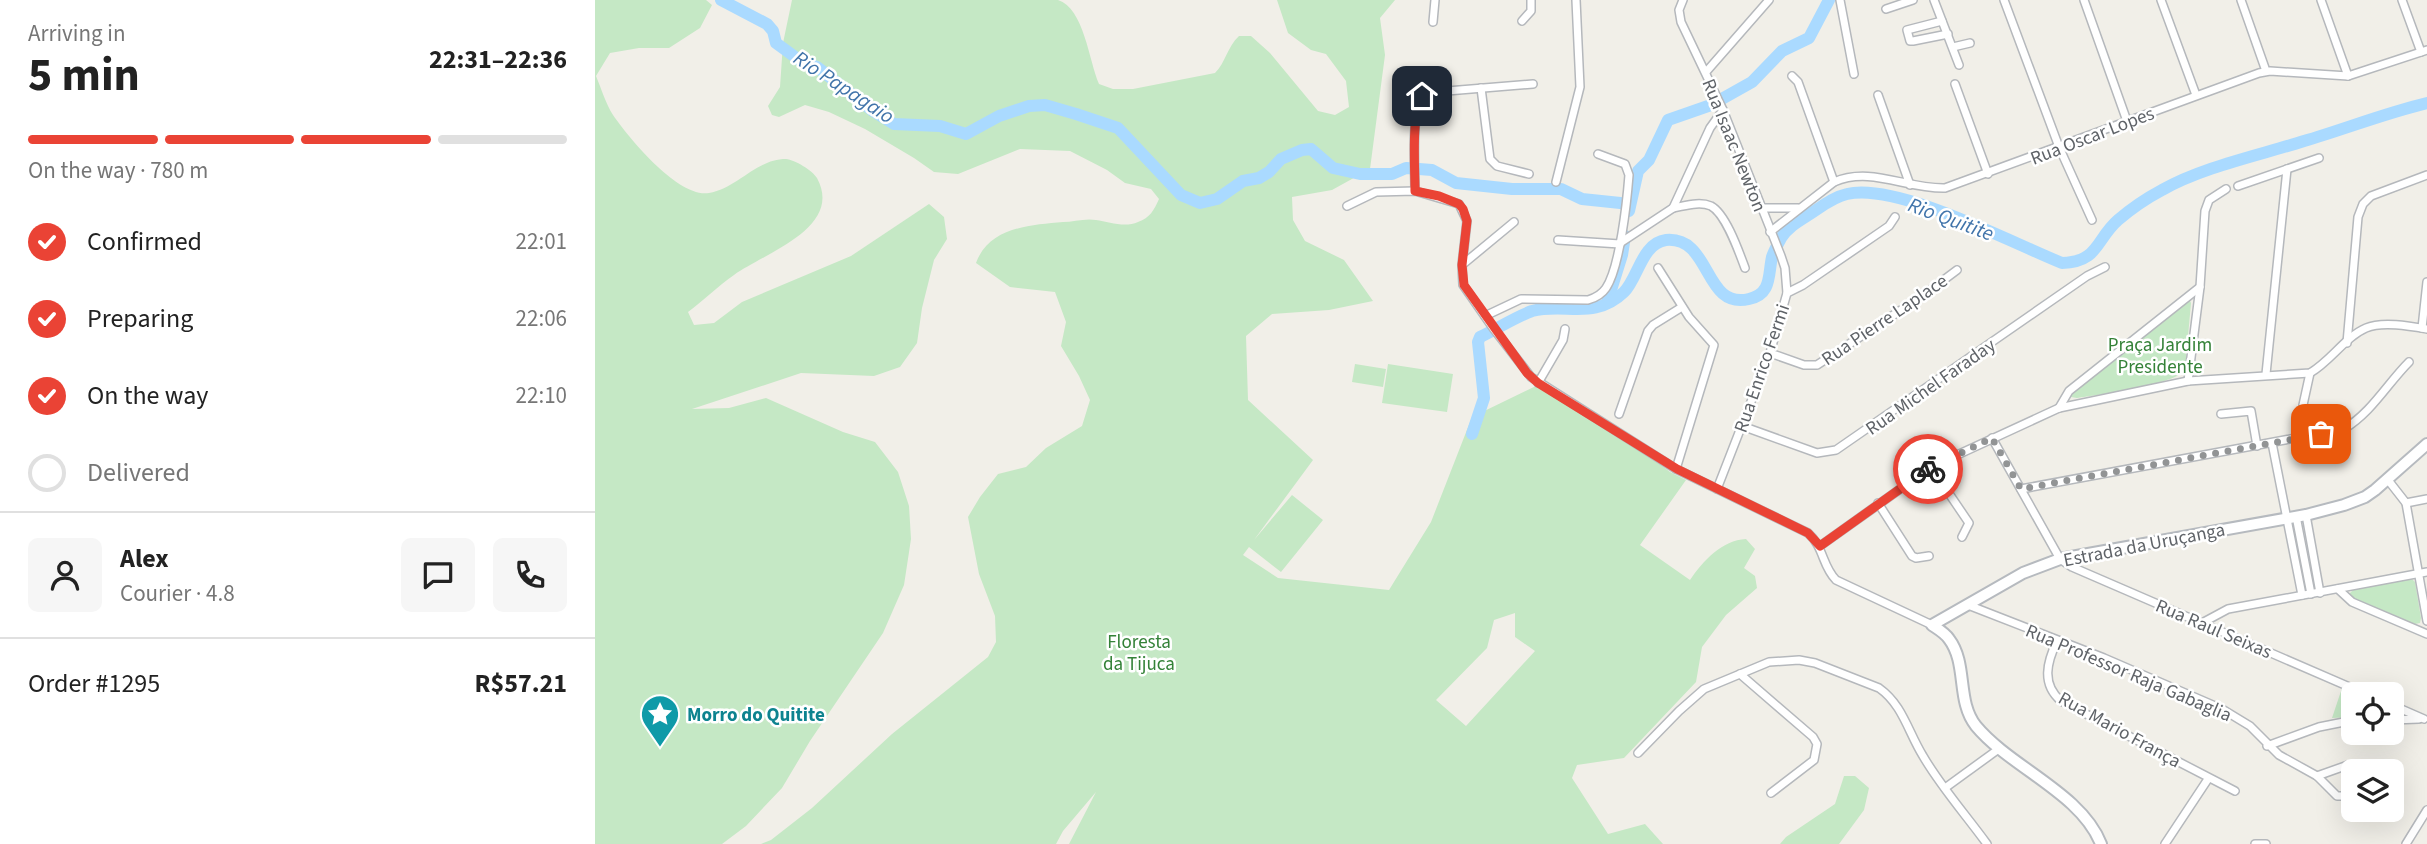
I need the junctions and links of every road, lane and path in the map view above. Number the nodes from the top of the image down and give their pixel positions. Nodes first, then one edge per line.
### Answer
1 (1435, 0) edge
2 (1531, 0) edge
3 (1576, 0) edge
4 (1683, 0) edge
5 (1769, 0) edge
6 (1840, 0) edge
7 (1913, 0) edge
8 (1934, 0) edge
9 (2004, 0) edge
10 (2084, 0) edge
11 (2161, 0) edge
12 (2241, 0) edge
13 (2321, 0) edge
14 (2402, 0) edge
15 (1886, 9) dead end
16 (1942, 20) junction
17 (1522, 21) dead end
18 (1433, 22) dead end
19 (1948, 34) junction
20 (1970, 43) dead end
21 (1953, 47) junction
22 (2424, 51) edge
23 (1959, 65) dead end
24 (2266, 71) junction
25 (1706, 72) junction
26 (1854, 74) dead end
27 (1792, 76) dead end
28 (2348, 76) junction
29 (1533, 84) dead end
30 (1955, 85) dead end
31 (1481, 88) junction
32 (1878, 95) dead end
33 (2196, 95) junction
34 (1722, 108) junction
35 (2127, 121) junction
36 (2059, 148) junction
37 (1598, 154) dead end
38 (2319, 158) dead end
39 (2287, 169) junction
40 (1529, 174) dead end
41 (1988, 174) junction
42 (2427, 175) edge
43 (1556, 182) dead end
44 (1834, 182) junction
45 (1910, 185) junction
46 (2238, 186) dead end
47 (2226, 189) dead end
48 (1415, 191) junction
49 (1347, 206) dead end
50 (1673, 208) junction
51 (1761, 208) junction
52 (1799, 208) junction
53 (1895, 217) dead end
54 (2092, 220) dead end
55 (1514, 222) dead end
56 (1771, 235) junction
57 (1557, 240) dead end
58 (1621, 243) junction
59 (1462, 265) junction
60 (2105, 267) dead end
61 (1658, 268) dead end
62 (1745, 268) dead end
63 (1957, 270) dead end
64 (2427, 282) edge
65 (2200, 287) junction
66 (1787, 293) junction
67 (1682, 307) junction
68 (1485, 316) junction
69 (2348, 321) junction
70 (2425, 328) edge
71 (1565, 329) dead end
72 (2360, 331) junction
73 (2347, 343) junction
74 (1770, 353) junction
75 (2409, 362) dead end
76 (2310, 373) junction
77 (2266, 374) junction
78 (2188, 380) junction
79 (1538, 383) junction
80 (2059, 408) junction
81 (1619, 414) dead end
82 (2221, 414) dead end
83 (1742, 426) junction
84 (2306, 437) junction
85 (1992, 438) junction
86 (2272, 443) junction
87 (2427, 444) edge
88 (2257, 446) junction
89 (1931, 467) junction
90 (1677, 469) junction
91 (2388, 480) junction
92 (1717, 489) junction
93 (2021, 489) junction
94 (2427, 499) edge
95 (1878, 503) junction
96 (2406, 503) junction
97 (2296, 516) junction
98 (1962, 537) dead end
99 (1820, 546) junction
100 (1929, 556) dead end
101 (2060, 559) junction
102 (2423, 573) edge
103 (2337, 589) junction
104 (2320, 593) junction
105 (2306, 595) junction
106 (1968, 605) junction
107 (2427, 621) edge
108 (2202, 623) junction
109 (1932, 625) junction
110 (2427, 634) edge
111 (2057, 641) junction
112 (1740, 674) junction
113 (2341, 683) edge
114 (2404, 710) edge
115 (2426, 719) edge
116 (2404, 720) edge
117 (2341, 723) edge
118 (2267, 746) junction
119 (2000, 748) junction
120 (1638, 753) dead end
121 (2341, 767) edge
122 (2316, 776) junction
123 (2208, 779) junction
124 (1945, 788) junction
125 (2235, 791) dead end
126 (1771, 793) dead end
127 (2341, 796) edge
128 (2427, 810) edge
129 (1987, 844) edge
130 (2101, 844) edge
131 (2165, 844) edge
132 (2255, 844) edge
133 (2266, 844) edge
134 (2406, 844) edge

1 - 18 street
2 - 17 street
3 - 43 street
4 - 25 street, Rua Isaac Newton
5 - 25 street
6 - 26 street
7 - 15 street
8 - 16 street
9 - 36 street
10 - 35 street
11 - 33 street
12 - 24 street
13 - 28 street
14 - 22 street
16 - 19 street
16 - 19 street
19 - 21 street
20 - 21 street
21 - 23 street
22 - 28 street, Rua Oscar Lopes
24 - 28 street, Rua Oscar Lopes
24 - 33 street, Rua Oscar Lopes
25 - 34 street, Rua Isaac Newton
27 - 44 street
29 - 31 street
30 - 41 street
31 - 40 street
31 - 48 street
32 - 45 street
33 - 35 street, Rua Oscar Lopes
34 - 50 street
34 - 51 street, Rua Isaac Newton
35 - 36 street, Rua Oscar Lopes
36 - 41 street, Rua Oscar Lopes
36 - 54 street
37 - 58 street
38 - 39 street
39 - 46 street
39 - 77 street
41 - 45 street, Rua Oscar Lopes
42 - 69 street
44 - 45 street, Rua Oscar Lopes
44 - 52 street, Rua Oscar Lopes
47 - 65 street
48 - 49 street
48 - 59 street
50 - 58 street
50 - 62 street
51 - 52 street
51 - 56 street, Rua Isaac Newton
52 - 56 street, Rua Oscar Lopes
53 - 66 street, Rua Enrico Fermi
55 - 59 street
56 - 66 street, Rua Isaac Newton
57 - 58 street
58 - 68 street
59 - 68 street
60 - 83 street, Rua Michel Faraday
61 - 67 street
63 - 74 street, Rua Pierre Laplace
64 - 70 street
65 - 78 street
65 - 80 street
66 - 74 street, Rua Enrico Fermi
67 - 81 street
67 - 90 street
68 - 79 street
69 - 72 street
69 - 73 street
70 - 72 street
71 - 79 street
72 - 73 street
73 - 76 street
74 - 83 street, Rua Enrico Fermi
75 - 84 street
76 - 77 street
76 - 84 street
77 - 78 street
78 - 80 street
79 - 90 street
80 - 85 street
82 - 88 street
83 - 92 street, Rua Enrico Fermi
84 - 86 street
85 - 89 street
85 - 93 street
86 - 88 street
86 - 97 street
87 - 91 street, Estrada da Uruçanga
88 - 93 street
89 - 95 street
89 - 98 street
90 - 92 street
91 - 96 street
91 - 97 street, Estrada da Uruçanga
92 - 99 street
93 - 101 street
94 - 96 street
95 - 99 street
95 - 100 street
96 - 102 street
97 - 101 street, Estrada da Uruçanga
97 - 104 street
97 - 105 street
99 - 109 street
101 - 106 street, Estrada da Uruçanga
101 - 108 street, Rua Raul Seixas
102 - 103 street
102 - 107 street
103 - 104 street
103 - 110 street
104 - 105 street
105 - 108 street
106 - 109 street, Estrada da Uruçanga
106 - 111 street, Rua Professor Raja Gabaglia
108 - 113 street, Rua Raul Seixas
109 - 119 street
111 - 118 street, Rua Professor Raja Gabaglia
111 - 123 street, Rua Mario França
112 - 120 street
112 - 124 street
112 - 126 street
114 - 115 street
115 - 116 street
117 - 118 street
118 - 122 street, Rua Professor Raja Gabaglia
119 - 124 street
119 - 130 street
121 - 122 street
122 - 127 street, Rua Professor Raja Gabaglia
123 - 125 street, Rua Mario França
123 - 131 street
124 - 129 street
128 - 134 street
132 - 133 street

